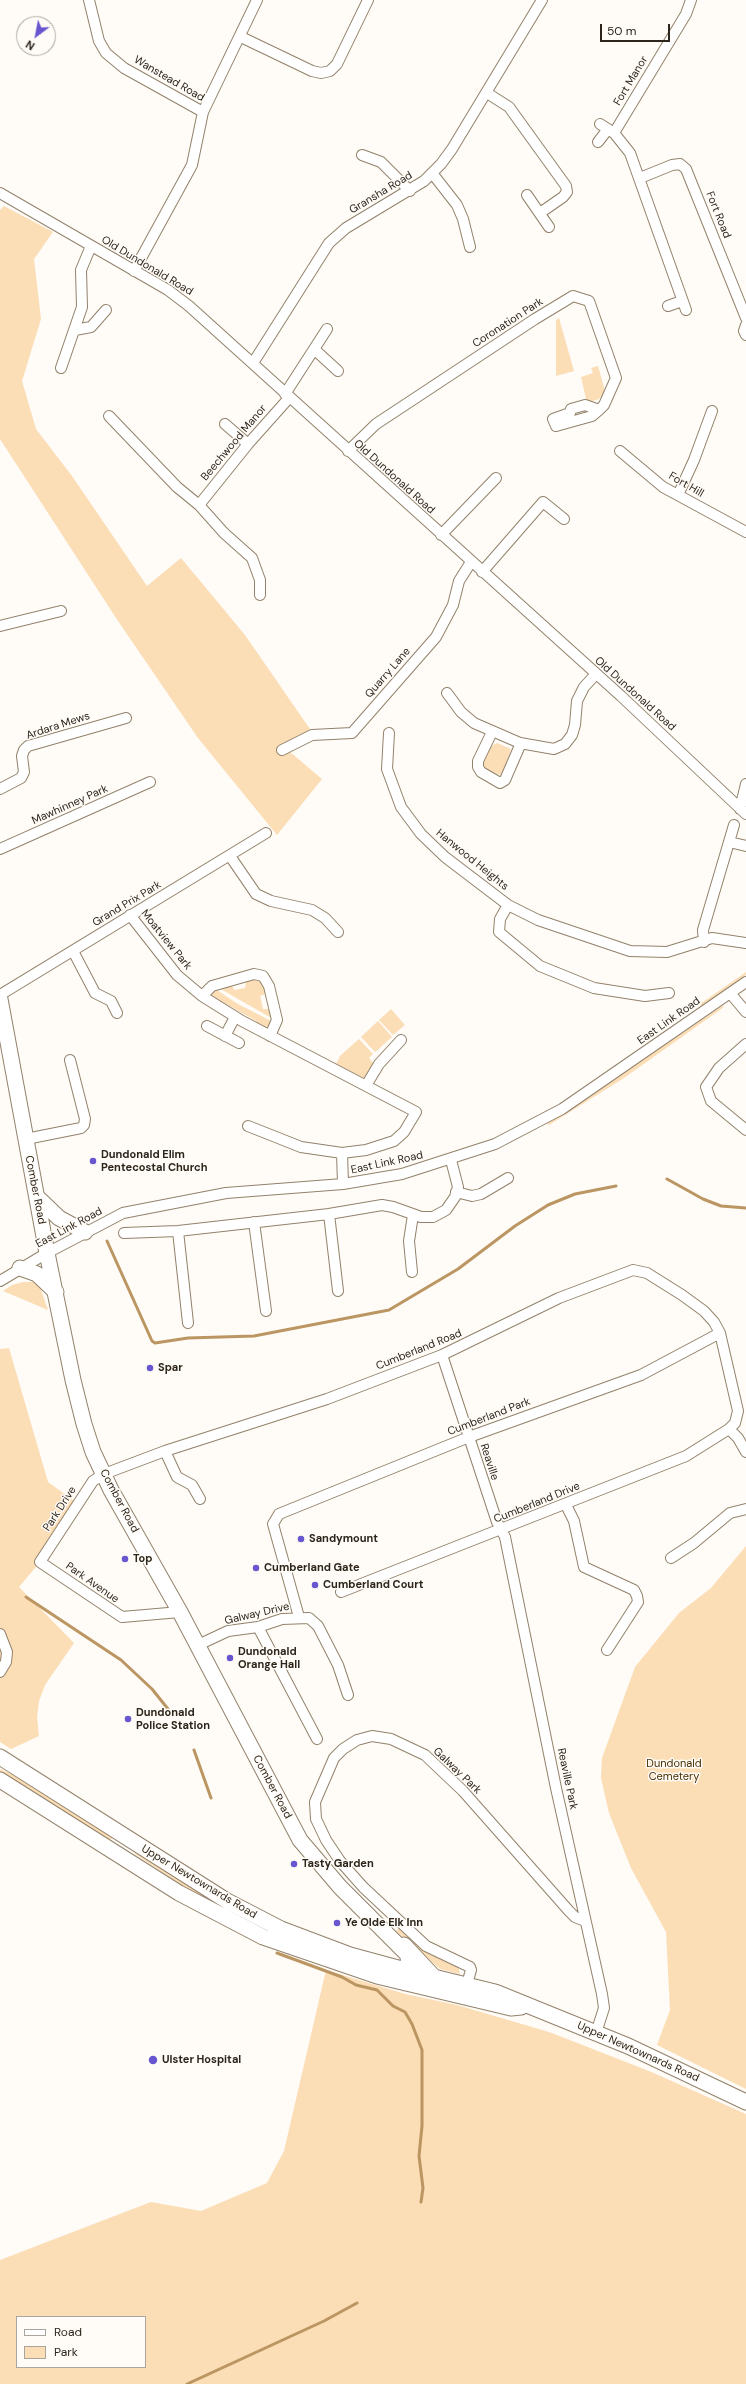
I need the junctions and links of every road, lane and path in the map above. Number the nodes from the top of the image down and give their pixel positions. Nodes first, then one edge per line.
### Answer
1 (89, 0) edge
2 (368, 0) edge
3 (542, 0) edge
4 (691, 0) edge
5 (254, 1) edge
6 (241, 37) junction
7 (487, 93) junction
8 (203, 112) junction
9 (607, 128) junction
10 (598, 142) dead end
11 (362, 155) dead end
12 (432, 173) junction
13 (640, 178) junction
14 (410, 191) junction
15 (0, 193) edge
16 (527, 195) dead end
17 (540, 213) junction
18 (550, 227) dead end
19 (91, 246) junction
20 (470, 247) dead end
21 (134, 272) junction
22 (668, 306) dead end
23 (106, 310) dead end
24 (746, 318) edge
25 (746, 325) edge
26 (75, 330) junction
27 (327, 330) dead end
28 (746, 335) edge
29 (314, 349) junction
30 (253, 363) junction
31 (60, 368) dead end
32 (338, 371) dead end
33 (287, 396) junction
34 (599, 410) dead end
35 (712, 411) dead end
36 (109, 416) dead end
37 (225, 424) dead end
38 (248, 444) junction
39 (348, 451) junction
40 (620, 451) dead end
41 (496, 478) dead end
42 (678, 495) junction
43 (199, 505) junction
44 (564, 519) dead end
45 (746, 532) edge
46 (441, 535) junction
47 (471, 562) junction
48 (482, 572) junction
49 (260, 595) dead end
50 (61, 610) dead end
51 (0, 626) edge
52 (596, 674) junction
53 (447, 693) dead end
54 (126, 718) dead end
55 (492, 732) junction
56 (389, 733) dead end
57 (521, 743) junction
58 (282, 750) dead end
59 (150, 782) dead end
60 (746, 784) edge
61 (0, 789) edge
62 (743, 812) edge
63 (734, 826) dead end
64 (266, 833) dead end
65 (729, 842) junction
66 (746, 846) edge
67 (0, 849) edge
68 (230, 856) junction
69 (508, 905) junction
70 (130, 914) junction
71 (338, 932) dead end
72 (704, 942) junction
73 (746, 943) edge
74 (73, 951) junction
75 (746, 982) edge
76 (730, 992) junction
77 (669, 993) dead end
78 (0, 995) edge
79 (202, 996) junction
80 (0, 998) edge
81 (746, 1012) edge
82 (117, 1013) dead end
83 (235, 1017) junction
84 (208, 1026) dead end
85 (225, 1036) junction
86 (270, 1036) junction
87 (401, 1040) dead end
88 (239, 1043) dead end
89 (746, 1044) edge
90 (70, 1060) dead end
91 (366, 1084) junction
92 (248, 1126) dead end
93 (746, 1130) edge
94 (26, 1139) junction
95 (342, 1153) junction
96 (451, 1160) junction
97 (508, 1178) dead end
98 (343, 1184) junction
99 (456, 1192) junction
100 (37, 1197) junction
101 (329, 1214) junction
102 (413, 1215) junction
103 (254, 1222) junction
104 (178, 1231) junction
105 (85, 1232) junction
106 (124, 1234) dead end
107 (47, 1253) junction
108 (20, 1268) junction
109 (412, 1272) dead end
110 (0, 1281) edge
111 (338, 1291) dead end
112 (56, 1292) junction
113 (266, 1311) dead end
114 (188, 1323) dead end
115 (720, 1333) junction
116 (442, 1355) junction
117 (732, 1426) junction
118 (469, 1437) junction
119 (164, 1451) junction
120 (746, 1452) edge
121 (104, 1474) junction
122 (200, 1499) dead end
123 (566, 1505) junction
124 (746, 1509) edge
125 (501, 1530) junction
126 (671, 1558) dead end
127 (40, 1562) joint
128 (341, 1592) dead end
129 (180, 1612) junction
130 (299, 1617) junction
131 (258, 1627) junction
132 (0, 1634) edge
133 (196, 1646) junction
134 (607, 1650) dead end
135 (4, 1670) edge
136 (348, 1695) dead end
137 (317, 1738) dead end
138 (0, 1757) edge
139 (0, 1780) edge
140 (585, 1921) junction
141 (390, 1939) junction
142 (374, 1961) junction
143 (407, 1977) junction
144 (434, 1977) junction
145 (468, 1984) junction
146 (528, 2007) junction
147 (596, 2033) junction
148 (746, 2102) edge

1 - 8 street, Wanstead Road
2 - 6 street
3 - 7 street, Gransha Road
4 - 9 street, Fort Manor
5 - 6 street
6 - 8 street
7 - 12 street, Gransha Road
7 - 17 street
8 - 21 street, Wanstead Road
9 - 10 street
9 - 13 street
11 - 14 street
12 - 14 street, Gransha Road
12 - 20 street
13 - 22 street
13 - 24 street, Fort Road
14 - 30 street, Gransha Road
15 - 19 street, Old Dundonald Road
16 - 17 street
17 - 18 street
19 - 21 street, Old Dundonald Road
19 - 26 street
21 - 30 street, Old Dundonald Road
23 - 26 street
25 - 28 street
26 - 31 street
27 - 29 street, Beechwood Manor
29 - 32 street
29 - 33 street, Beechwood Manor
30 - 33 street, Old Dundonald Road
33 - 38 street, Beechwood Manor
33 - 39 street, Old Dundonald Road
34 - 39 street, Coronation Park
35 - 42 street
36 - 43 street
37 - 38 street
38 - 43 street, Beechwood Manor
39 - 46 street, Old Dundonald Road
40 - 42 street, Fort Hill
41 - 46 street
42 - 45 street, Fort Hill
43 - 49 street
44 - 48 street
46 - 47 street, Old Dundonald Road
47 - 48 street, Old Dundonald Road
47 - 58 street, Quarry Lane
48 - 52 street, Old Dundonald Road
50 - 51 street
52 - 57 street
52 - 62 street, Old Dundonald Road
53 - 55 street
54 - 61 street, Ardara Mews
55 - 57 street
55 - 57 street
56 - 69 street, Hanwood Heights
59 - 67 street, Mawhinney Park
60 - 62 street
63 - 65 street
64 - 68 street, Grand Prix Park
65 - 66 street
65 - 72 street
68 - 70 street, Grand Prix Park
68 - 71 street
69 - 72 street, Hanwood Heights
69 - 77 street
70 - 74 street, Grand Prix Park
70 - 79 street, Moatview Park
72 - 73 street, Hanwood Heights
74 - 78 street, Grand Prix Park
74 - 82 street
75 - 76 street, East Link Road
76 - 81 street
76 - 96 street, East Link Road
79 - 83 street, Moatview Park
79 - 86 street
80 - 94 highway, Comber Road
83 - 85 street
83 - 86 street, Moatview Park
84 - 85 street
85 - 88 street
86 - 91 street, Moatview Park
87 - 91 street
89 - 93 street
90 - 94 street
91 - 95 street, Moatview Park
92 - 95 street, Moatview Park
94 - 100 highway, Comber Road
95 - 98 street
96 - 98 street, East Link Road
96 - 99 street
97 - 99 street
98 - 105 street, East Link Road
99 - 102 street
100 - 105 highway
100 - 107 highway, Comber Road
101 - 102 street
101 - 103 street
101 - 111 street
102 - 109 street
103 - 104 street
103 - 113 street
104 - 106 street
104 - 114 street
105 - 107 street, East Link Road
107 - 108 street, East Link Road
107 - 112 highway, Comber Road
108 - 110 street, East Link Road
108 - 112 highway
112 - 121 highway, Comber Road
115 - 116 street, Cumberland Road
115 - 117 street
115 - 118 street, Cumberland Park
116 - 118 street, Reaville
116 - 119 street, Cumberland Road
117 - 120 street
117 - 123 street, Cumberland Drive
118 - 125 street, Reaville
118 - 130 street, Cumberland Park
119 - 121 street, Cumberland Road
119 - 122 street
121 - 127 street, Park Drive
121 - 129 highway, Comber Road
123 - 125 street, Cumberland Drive
123 - 134 street
124 - 126 street
125 - 128 street, Cumberland Drive
125 - 140 street, Reaville Park
127 - 129 street, Park Avenue
129 - 133 highway, Comber Road
130 - 131 street, Galway Drive
130 - 136 street, Galway Drive
131 - 133 street, Galway Drive
131 - 137 street
132 - 135 street
133 - 141 highway, Comber Road
138 - 142 highway, Upper Newtownards Road
139 - 143 highway, Upper Newtownards Road
140 - 145 street, Galway Park
140 - 147 street, Reaville Park
141 - 142 highway
141 - 143 highway, Comber Road
141 - 144 highway, Comber Road
142 - 143 highway, Upper Newtownards Road
143 - 144 highway, Upper Newtownards Road
143 - 146 highway, Upper Newtownards Road
144 - 145 highway, Upper Newtownards Road
145 - 146 highway, Upper Newtownards Road
146 - 147 highway, Upper Newtownards Road
147 - 148 highway, Upper Newtownards Road

